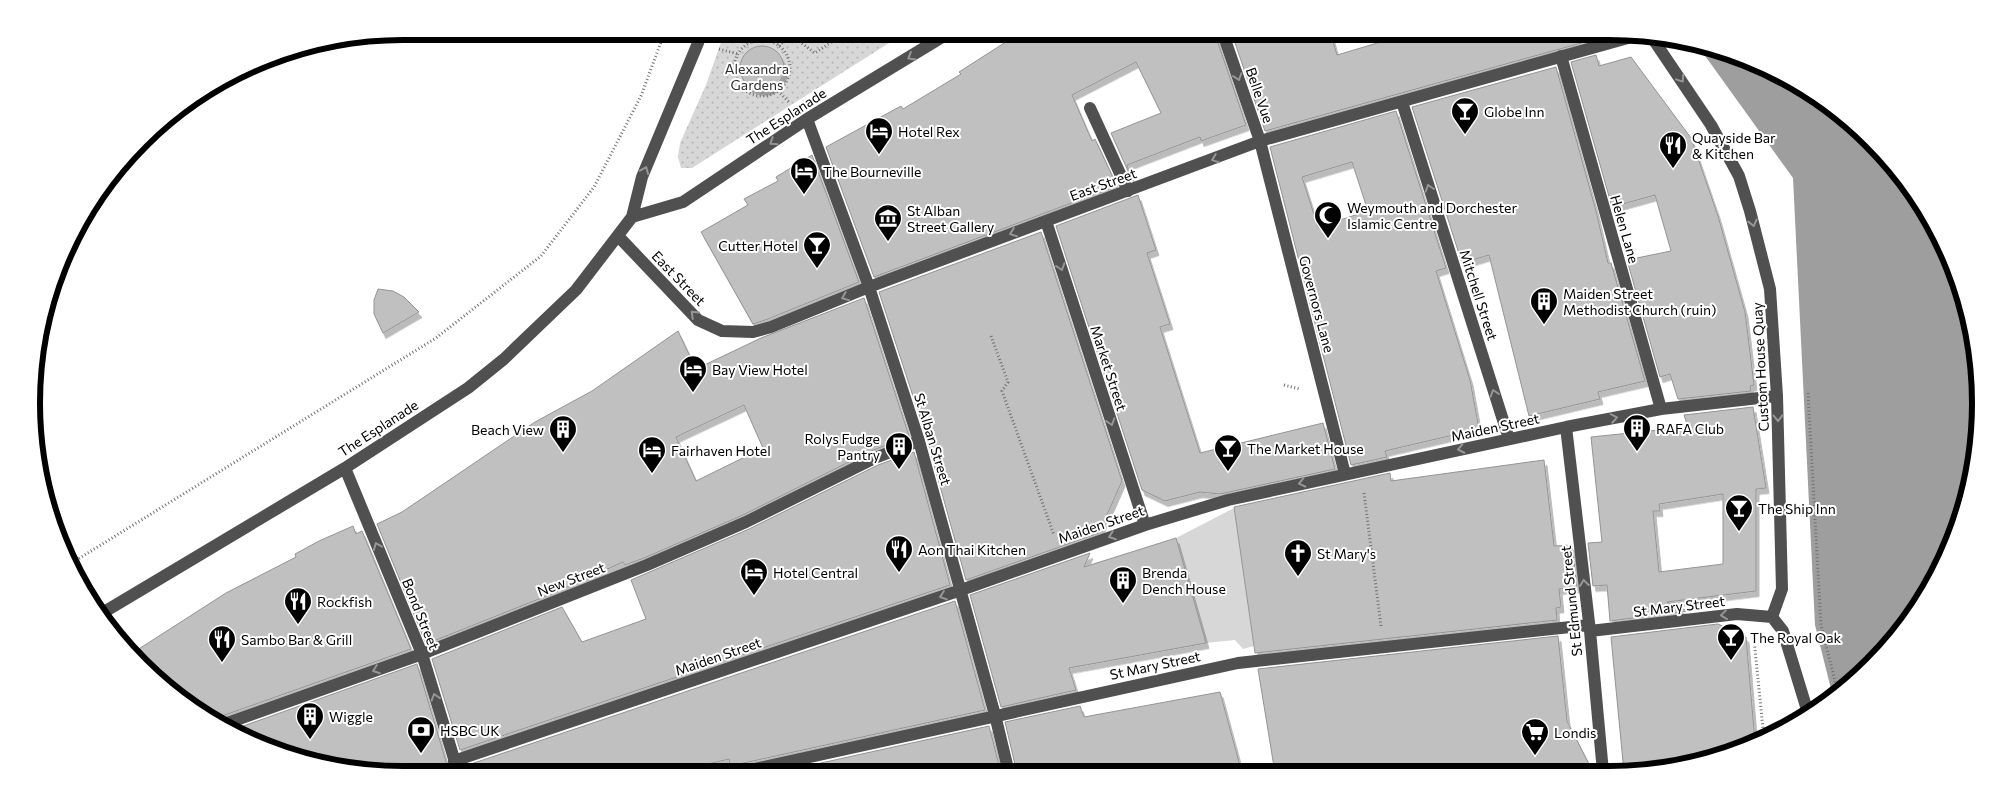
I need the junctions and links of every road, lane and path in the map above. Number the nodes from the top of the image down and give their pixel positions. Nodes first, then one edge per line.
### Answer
1 (662, 40) edge
2 (699, 40) edge
3 (784, 40) edge
4 (796, 40) edge
5 (833, 40) edge
6 (937, 40) edge
7 (1225, 40) edge
8 (1619, 40) edge
9 (1656, 43) edge
10 (779, 46) junction
11 (1561, 56) junction
12 (1402, 102) junction
13 (1090, 108) dead end
14 (807, 119) junction
15 (1260, 141) junction
16 (1128, 191) junction
17 (632, 217) junction
18 (1046, 221) junction
19 (618, 236) junction
20 (869, 287) junction
21 (991, 336) dead end
22 (1808, 393) dead end
23 (1777, 396) junction
24 (1661, 409) junction
25 (1566, 427) junction
26 (1509, 439) junction
27 (919, 441) junction
28 (345, 468) junction
29 (1361, 471) junction
30 (1345, 474) junction
31 (1145, 524) junction
32 (1061, 554) junction
33 (76, 561) edge
34 (961, 590) junction
35 (106, 611) edge
36 (1772, 617) junction
37 (1590, 628) junction
38 (1383, 646) junction
39 (422, 654) junction
40 (1836, 686) edge
41 (1806, 708) edge
42 (995, 715) junction
43 (230, 722) edge
44 (1763, 732) edge
45 (454, 761) junction
46 (456, 766) edge
47 (768, 766) edge
48 (1007, 766) edge
49 (1602, 766) edge

1 - 33 path
17 -> 2 street, The Esplanade
3 - 10 path
4 - 5 path
6 -> 14 street, The Esplanade
7 -> 15 street, Belle Vue
8 - 11 street, East Street
9 -> 23 street, Custom House Quay
10 - 10 path
11 - 12 street, East Street
11 - 24 street, Helen Lane
12 - 15 street, East Street
26 -> 12 street, Mitchell Street
13 - 16 street
14 -> 17 street, The Esplanade
14 - 20 street, St Alban Street
15 -> 16 street, East Street
15 - 30 street, Governors Lane
16 - 18 street, East Street
17 - 19 street, The Esplanade
18 -> 20 street, East Street
18 -> 31 street, Market Street
20 -> 19 street, East Street
19 - 28 street, The Esplanade
20 - 27 street, St Alban Street
21 - 32 path
22 - 40 path
23 - 24 street, Maiden Street
23 -> 36 street, Custom House Quay
25 -> 24 street, Maiden Street
25 - 26 street, Maiden Street
37 -> 25 street, St Edmund Street
26 -> 29 street, Maiden Street
27 - 34 street, St Alban Street
27 - 39 street, New Street
28 - 35 street, The Esplanade
39 -> 28 street, Bond Street
29 - 30 street, Maiden Street
29 - 38 path
30 -> 31 street, Maiden Street
31 -> 32 street, Maiden Street
32 - 34 street, Maiden Street
34 - 42 street, St Alban Street
34 -> 45 street, Maiden Street
36 -> 37 street, St Mary Street
36 - 41 street
36 - 44 path
37 - 38 street, St Mary Street
37 - 49 street, St Edmund Street
38 - 42 street, St Mary Street
39 -> 43 street, New Street
45 -> 39 street, Bond Street
42 - 47 street, St Mary Street
42 - 48 street, St Alban Street
45 - 46 street, Bond Street

